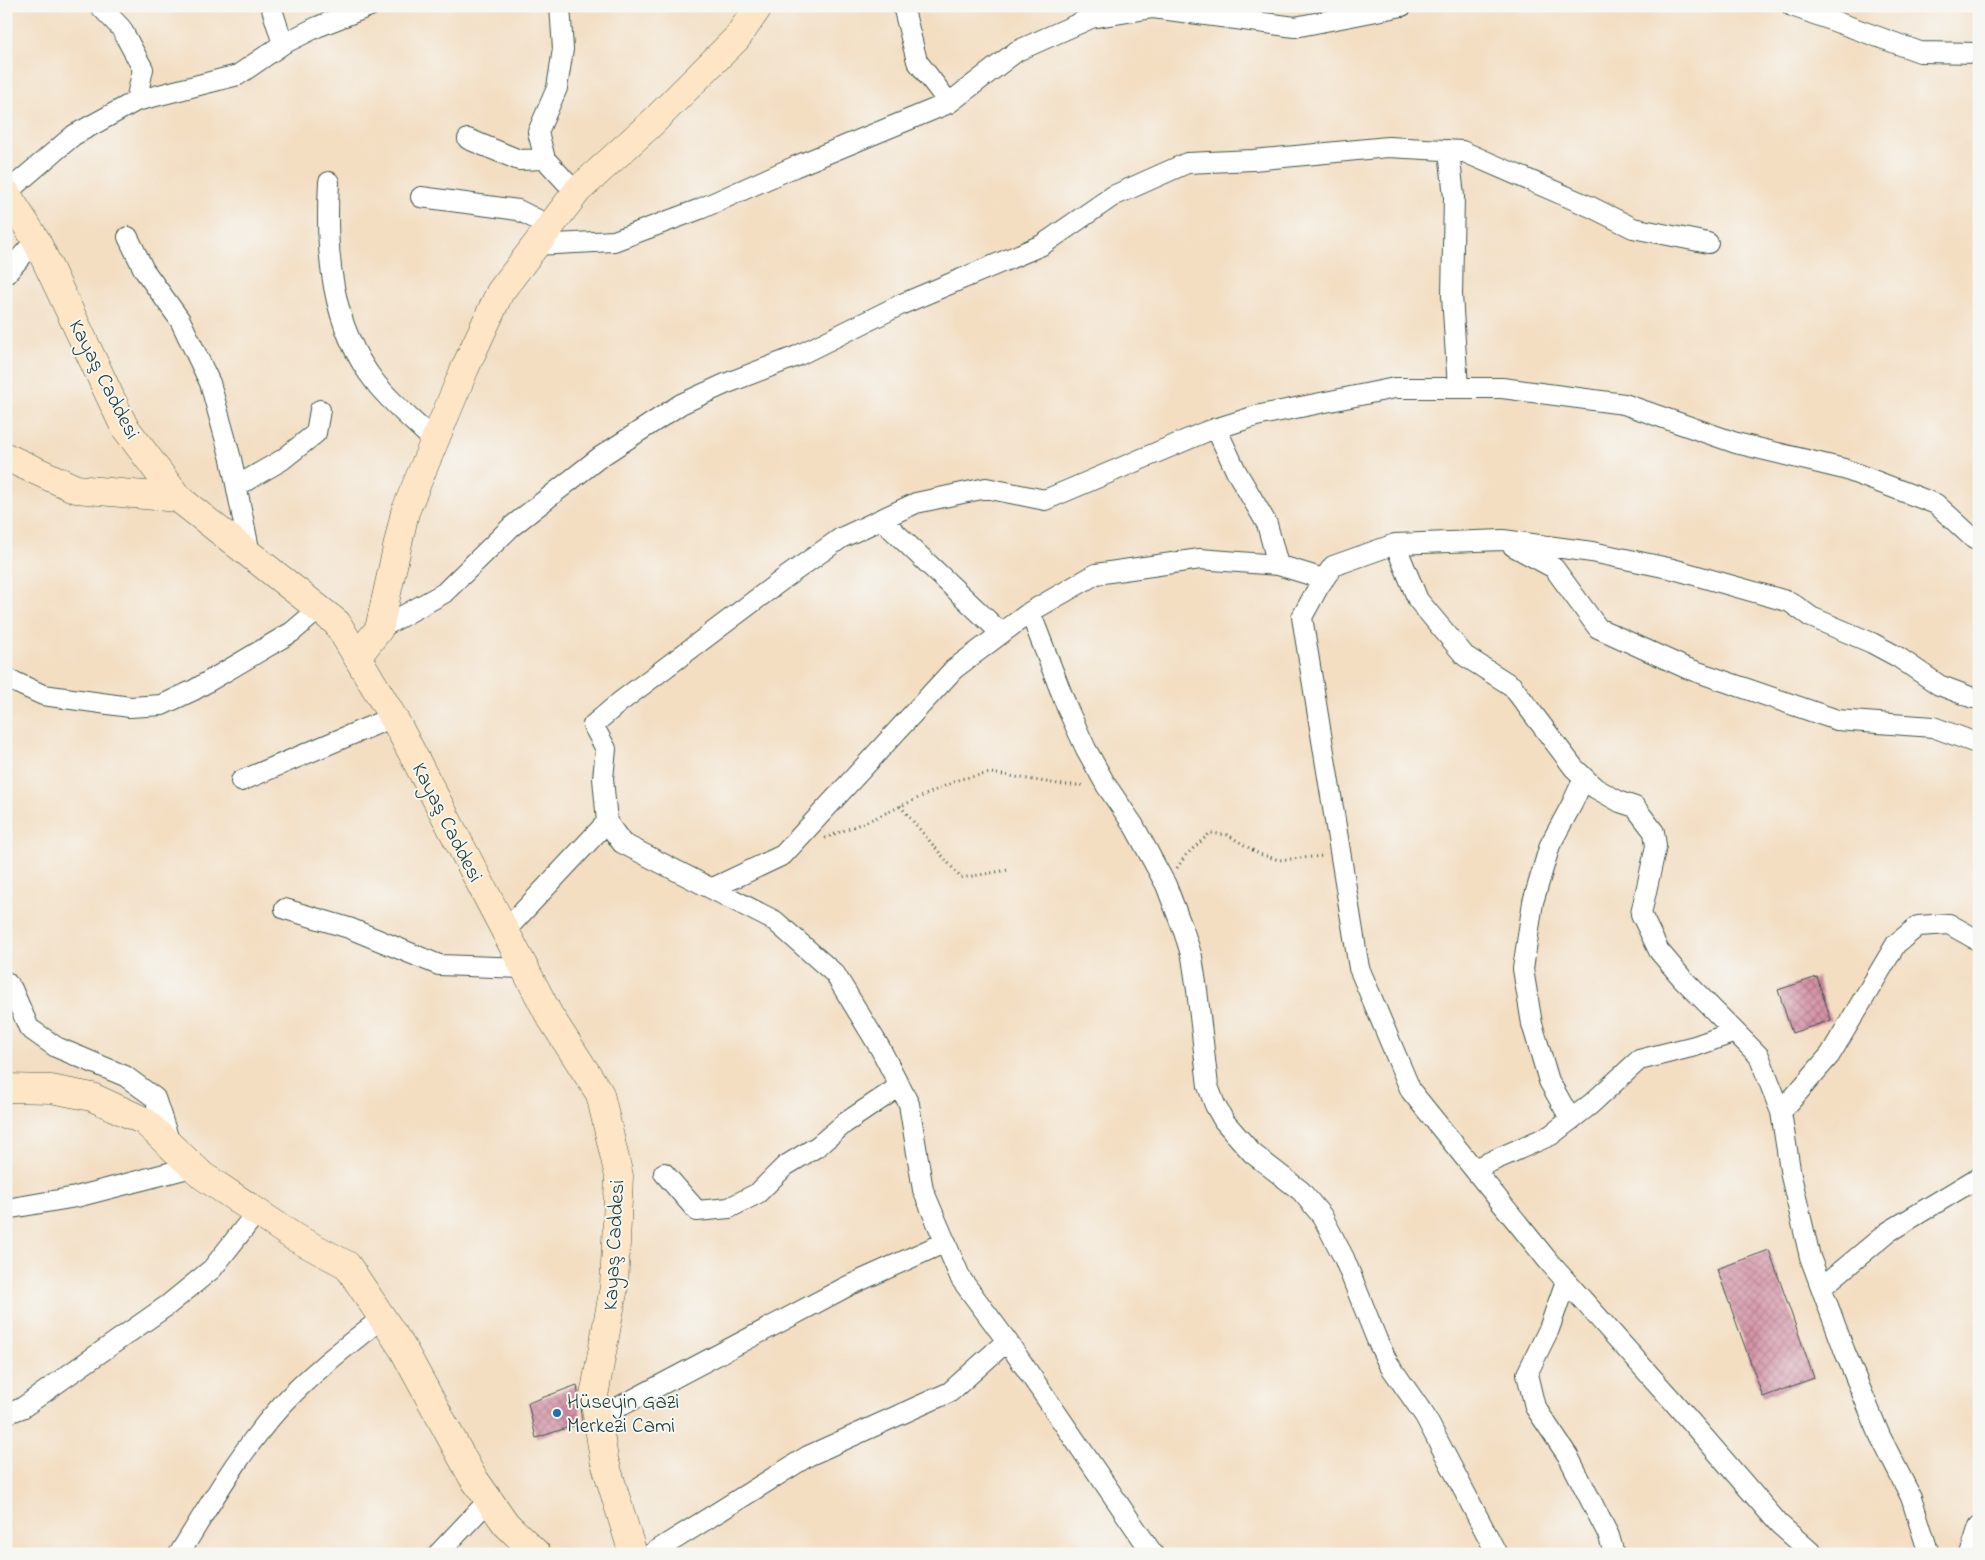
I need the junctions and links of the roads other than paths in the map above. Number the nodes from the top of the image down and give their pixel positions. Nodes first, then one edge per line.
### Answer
1 (100, 6) edge
2 (271, 6) edge
3 (370, 6) edge
4 (560, 6) edge
5 (759, 6) edge
6 (903, 6) edge
7 (1402, 6) edge
8 (1792, 6) edge
9 (283, 44) junction
10 (1979, 53) edge
11 (136, 101) junction
12 (949, 103) junction
13 (468, 139) dead end
14 (1449, 150) junction
15 (545, 159) junction
16 (329, 182) dead end
17 (578, 190) junction
18 (6, 193) edge
19 (421, 198) dead end
20 (543, 235) junction
21 (128, 237) dead end
22 (36, 240) junction
23 (1708, 243) dead end
24 (6, 274) edge
25 (1458, 388) junction
26 (320, 410) dead end
27 (1216, 428) junction
28 (434, 441) junction
29 (6, 456) edge
30 (237, 486) junction
31 (178, 498) junction
32 (881, 519) junction
33 (1503, 540) junction
34 (1979, 541) edge
35 (1395, 544) junction
36 (250, 554) junction
37 (1278, 565) junction
38 (1324, 578) junction
39 (319, 609) junction
40 (1030, 612) junction
41 (379, 629) junction
42 (1001, 634) junction
43 (357, 657) junction
44 (6, 678) edge
45 (1973, 698) dead end
46 (393, 717) junction
47 (1979, 744) edge
48 (1584, 778) junction
49 (241, 781) dead end
50 (607, 822) junction
51 (713, 888) junction
52 (285, 909) dead end
53 (505, 931) junction
54 (1979, 941) edge
55 (524, 968) junction
56 (6, 982) edge
57 (1735, 1032) junction
58 (900, 1086) junction
59 (6, 1088) edge
60 (1781, 1112) junction
61 (1571, 1120) junction
62 (172, 1148) junction
63 (192, 1167) junction
64 (1474, 1169) junction
65 (664, 1173) dead end
66 (1979, 1177) edge
67 (6, 1210) edge
68 (257, 1212) junction
69 (946, 1242) junction
70 (1566, 1281) junction
71 (1822, 1287) junction
72 (382, 1318) junction
73 (1007, 1341) junction
74 (6, 1414) edge
75 (598, 1418) junction
76 (489, 1500) junction
77 (1979, 1526) edge
78 (179, 1554) edge
79 (438, 1554) edge
80 (537, 1554) edge
81 (633, 1554) edge
82 (651, 1554) edge
83 (1153, 1554) edge
84 (1497, 1554) edge
85 (1614, 1554) edge
86 (1813, 1554) edge
87 (1929, 1554) edge
88 (1970, 1554) edge

1 - 11 street
2 - 9 street
3 - 9 street
4 - 15 street
5 - 17 street
6 - 12 street
7 - 12 street
8 - 10 street
9 - 11 street
11 - 18 street
12 - 20 street
13 - 15 street
14 - 23 street
14 - 25 street
14 - 41 street
15 - 17 street
16 - 28 street
17 - 20 street
18 - 22 street, Kayaş Caddesi
19 - 20 street
20 - 28 street
21 - 30 street
22 - 24 street
22 - 31 street, Kayaş Caddesi
25 - 27 street
25 - 34 street
26 - 30 street
27 - 32 street
27 - 37 street
28 - 41 street
29 - 31 street
30 - 36 street
31 - 36 street, Kayaş Caddesi
32 - 42 street
32 - 50 street
33 - 35 street
33 - 45 street
33 - 47 street
35 - 38 street
35 - 48 street
36 - 39 street, Kayaş Caddesi
37 - 38 street
37 - 40 street
38 - 64 street
39 - 43 street, Kayaş Caddesi
39 - 44 street
40 - 42 street
40 - 84 street
41 - 43 street
42 - 51 street
43 - 46 street, Kayaş Caddesi
46 - 49 street
46 - 53 street, Kayaş Caddesi
48 - 57 street
48 - 61 street
50 - 51 street
50 - 53 street
51 - 58 street
52 - 55 street
53 - 55 street, Kayaş Caddesi
54 - 60 street
55 - 75 street, Kayaş Caddesi
56 - 62 street
57 - 60 street
57 - 61 street
58 - 65 street
58 - 69 street
59 - 62 street
60 - 71 street
61 - 64 street
62 - 63 street
63 - 67 street
63 - 68 street
64 - 70 street
66 - 71 street
68 - 72 street
68 - 74 street
69 - 73 street
69 - 75 street
70 - 85 street
70 - 86 street
71 - 87 street
72 - 76 street
72 - 78 street
73 - 82 street
73 - 83 street
75 - 81 street, Kayaş Caddesi
76 - 79 street
76 - 80 street
77 - 88 street

